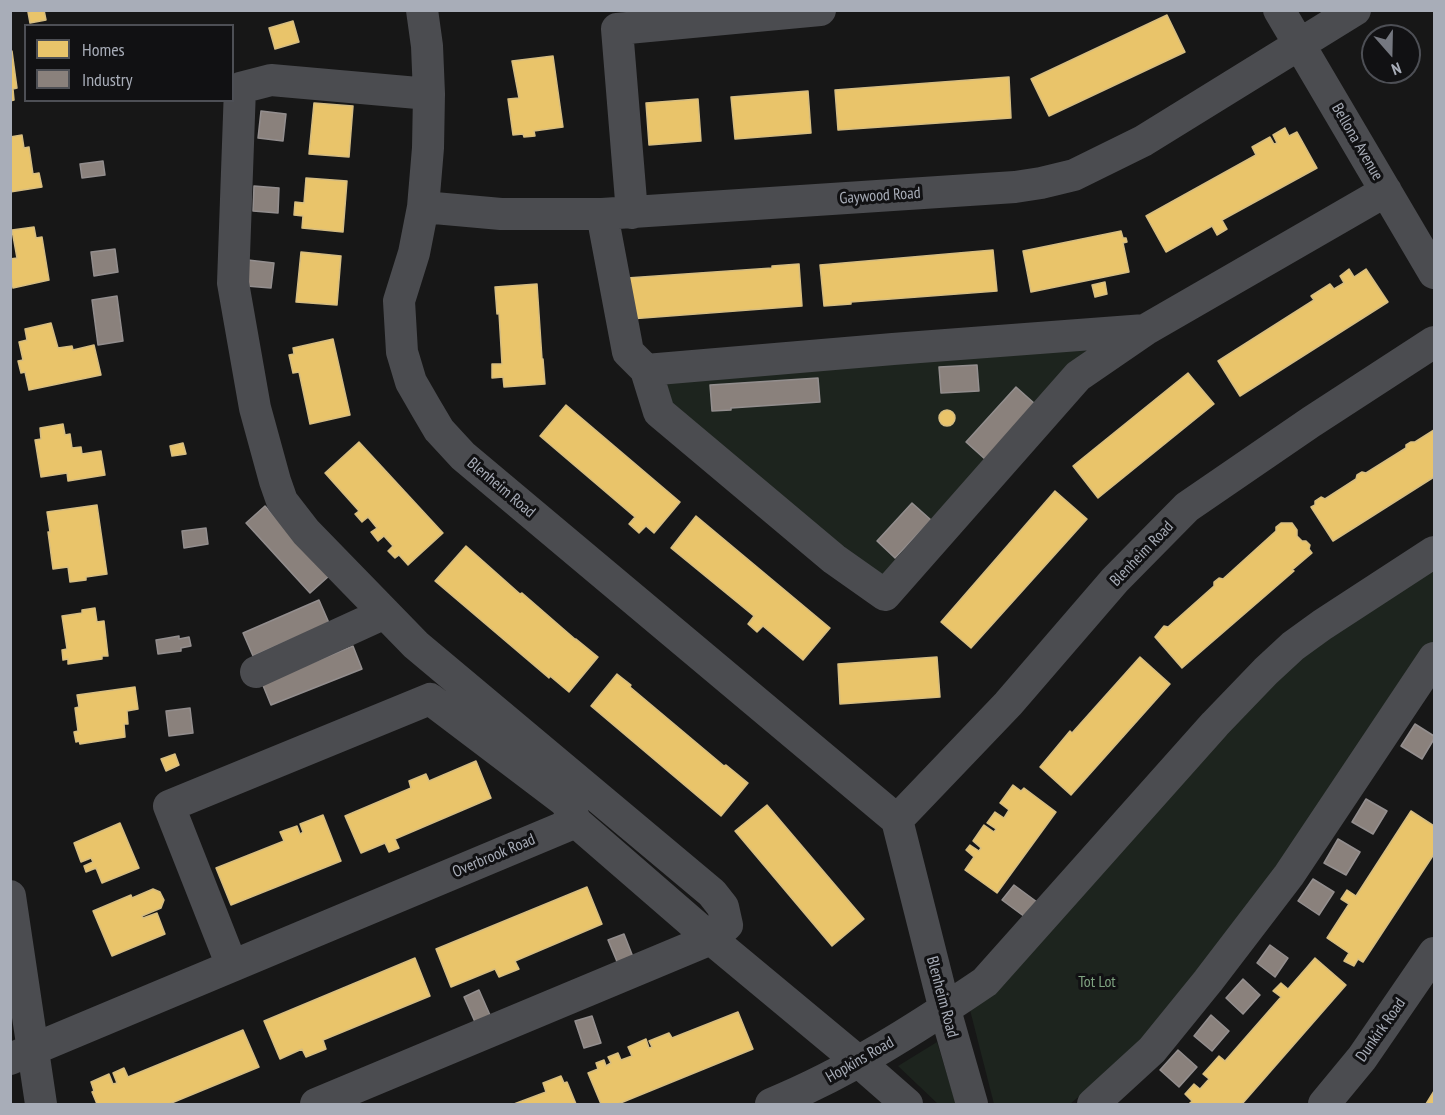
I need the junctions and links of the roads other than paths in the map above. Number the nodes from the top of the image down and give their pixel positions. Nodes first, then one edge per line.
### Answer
1 (422, 10) edge
2 (820, 10) edge
3 (1279, 10) edge
4 (1355, 10) edge
5 (1300, 45) junction
6 (429, 94) junction
7 (1386, 191) junction
8 (423, 207) junction
9 (617, 214) junction
10 (1434, 273) edge
11 (1145, 330) junction
12 (1434, 342) edge
13 (646, 370) junction
14 (1434, 552) edge
15 (385, 613) junction
16 (1434, 658) edge
17 (256, 672) dead end
18 (897, 820) junction
19 (576, 822) junction
20 (10, 896) edge
21 (711, 939) junction
22 (1434, 953) edge
23 (232, 966) junction
24 (945, 1010) junction
25 (22, 1054) edge
26 (859, 1062) junction
27 (40, 1104) edge
28 (316, 1104) edge
29 (771, 1104) edge
30 (907, 1104) edge
31 (972, 1104) edge
32 (1093, 1104) edge
33 (1324, 1104) edge

1 - 6 street, Blenheim Road
2 - 9 street
3 - 5 street, Bellona Avenue
4 - 5 street, Gaywood Road
5 - 7 street, Bellona Avenue
5 - 9 street, Gaywood Road
6 - 8 street, Blenheim Road
6 - 15 street
7 - 10 street, Bellona Avenue
7 - 11 street
8 - 9 street, Gaywood Road
8 - 18 street, Blenheim Road
9 - 13 street
11 - 13 street
11 - 13 street
12 - 18 street, Blenheim Road
14 - 24 street, Hopkins Road
15 - 17 street
15 - 21 street
16 - 32 street
18 - 24 street, Blenheim Road
19 - 21 street
19 - 23 street, Overbrook Road
19 - 23 street
20 - 25 street
21 - 26 street
21 - 28 street
22 - 33 street, Dunkirk Road
23 - 25 street, Overbrook Road
24 - 26 street, Hopkins Road
24 - 31 street, Blenheim Road
25 - 27 street
26 - 29 street, Hopkins Road
26 - 30 street

